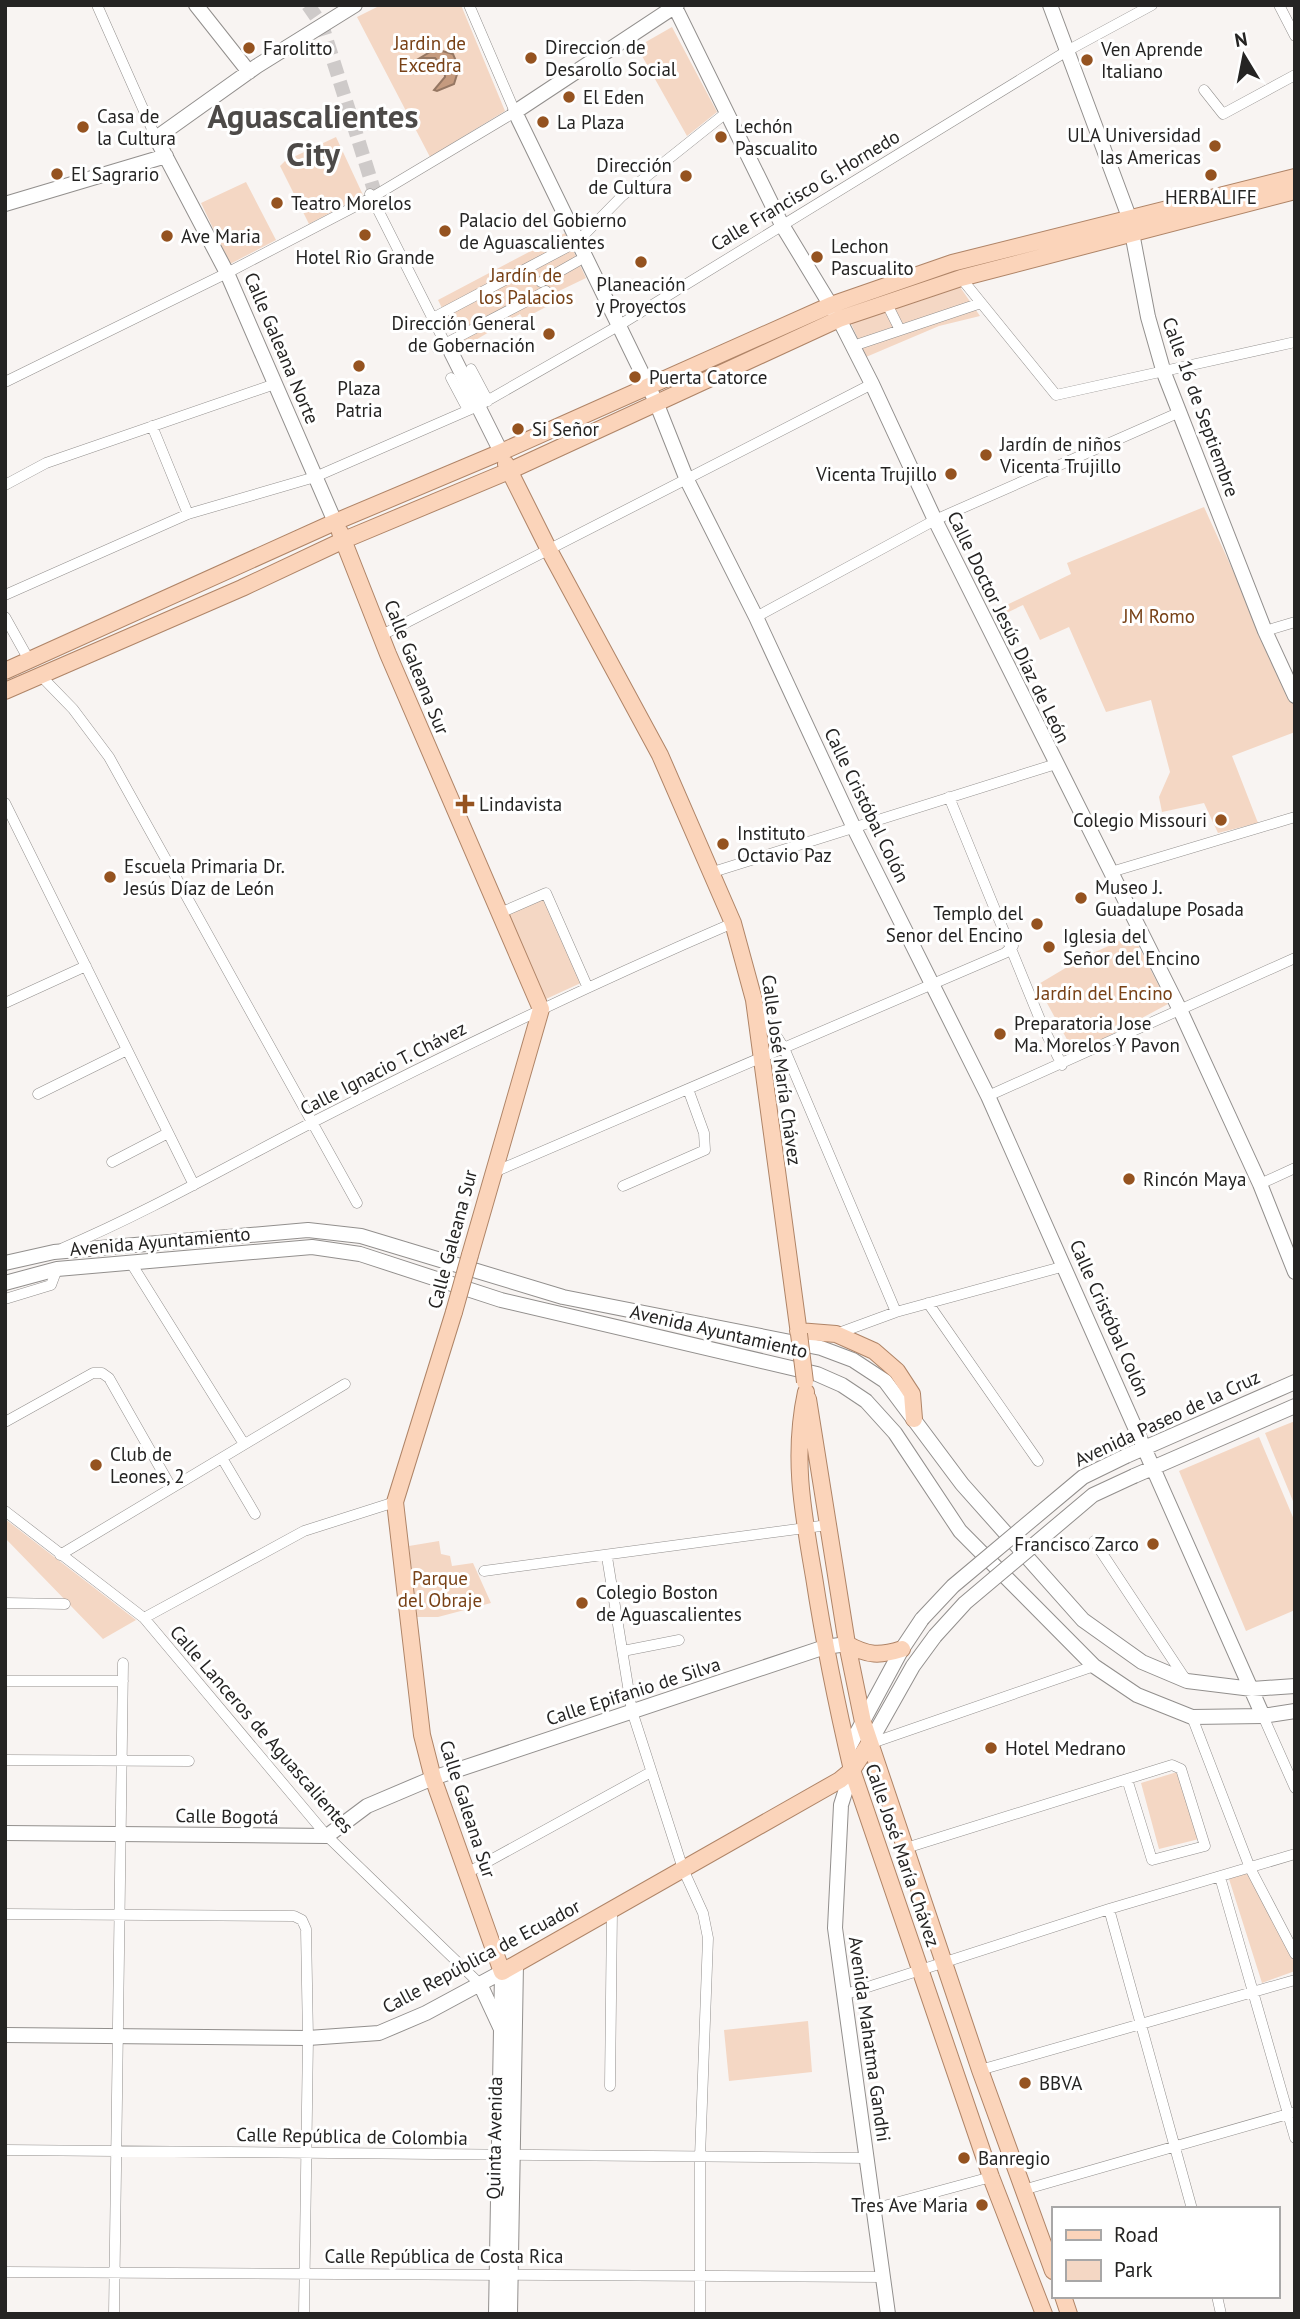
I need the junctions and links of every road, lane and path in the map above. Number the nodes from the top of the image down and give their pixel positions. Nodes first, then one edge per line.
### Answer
1 (97, 5) edge
2 (196, 5) edge
3 (355, 5) edge
4 (469, 5) edge
5 (1050, 5) edge
6 (1152, 5) edge
7 (1279, 5) edge
8 (675, 6) edge
9 (1295, 36) edge
10 (1067, 51) junction
11 (249, 72) junction
12 (1295, 75) edge
13 (1205, 89) dead end
14 (515, 112) junction
15 (726, 113) junction
16 (156, 138) junction
17 (166, 156) junction
18 (1295, 177) edge
19 (1295, 191) edge
20 (370, 195) junction
21 (5, 204) edge
22 (1131, 224) junction
23 (782, 225) junction
24 (574, 244) junction
25 (578, 261) dead end
26 (227, 273) junction
27 (961, 278) junction
28 (981, 303) junction
29 (889, 308) dead end
30 (835, 312) junction
31 (433, 318) junction
32 (618, 326) junction
33 (899, 328) junction
34 (1295, 342) edge
35 (853, 346) junction
36 (444, 348) junction
37 (471, 369) dead end
38 (1164, 373) junction
39 (452, 378) dead end
40 (5, 382) edge
41 (275, 384) junction
42 (872, 384) junction
43 (648, 385) junction
44 (656, 402) junction
45 (478, 405) junction
46 (1180, 412) junction
47 (152, 426) junction
48 (501, 452) junction
49 (509, 471) junction
50 (314, 477) junction
51 (687, 480) junction
52 (5, 485) edge
53 (188, 514) junction
54 (935, 520) junction
55 (335, 522) junction
56 (344, 540) junction
57 (549, 550) junction
58 (5, 595) edge
59 (5, 617) edge
60 (756, 617) junction
61 (1295, 622) edge
62 (1265, 631) junction
63 (380, 636) junction
64 (29, 660) junction
65 (5, 671) edge
66 (40, 675) junction
67 (5, 691) edge
68 (1295, 696) edge
69 (1056, 764) junction
70 (949, 797) junction
71 (5, 803) edge
72 (1295, 817) edge
73 (854, 828) junction
74 (1111, 872) junction
75 (713, 873) junction
76 (500, 913) junction
77 (733, 923) junction
78 (1013, 946) junction
79 (1295, 958) edge
80 (86, 966) junction
81 (934, 984) junction
82 (587, 986) junction
83 (754, 1000) junction
84 (5, 1003) edge
85 (541, 1009) junction
86 (1181, 1012) junction
87 (784, 1048) junction
88 (127, 1050) junction
89 (760, 1058) junction
90 (1062, 1065) junction
91 (688, 1089) junction
92 (38, 1094) dead end
93 (988, 1096) junction
94 (313, 1122) junction
95 (168, 1133) junction
96 (112, 1161) dead end
97 (1295, 1168) edge
98 (492, 1173) junction
99 (1260, 1184) junction
100 (194, 1185) junction
101 (623, 1185) dead end
102 (357, 1203) dead end
103 (54, 1252) junction
104 (5, 1263) edge
105 (131, 1263) junction
106 (1065, 1266) junction
107 (57, 1269) junction
108 (1295, 1272) edge
109 (5, 1283) edge
110 (5, 1299) edge
111 (928, 1303) junction
112 (896, 1312) junction
113 (798, 1333) junction
114 (836, 1334) junction
115 (1295, 1382) edge
116 (345, 1384) dead end
117 (806, 1387) junction
118 (1295, 1406) edge
119 (914, 1419) junction
120 (5, 1423) edge
121 (244, 1444) junction
122 (1146, 1447) junction
123 (222, 1458) junction
124 (1038, 1461) dead end
125 (1155, 1466) junction
126 (171, 1486) junction
127 (395, 1502) junction
128 (5, 1511) edge
129 (255, 1514) dead end
130 (828, 1525) junction
131 (806, 1528) junction
132 (1094, 1541) dead end
133 (60, 1555) junction
134 (607, 1557) junction
135 (484, 1571) dead end
136 (5, 1604) edge
137 (65, 1604) dead end
138 (144, 1618) junction
139 (679, 1640) dead end
140 (847, 1644) junction
141 (825, 1647) junction
142 (902, 1649) junction
143 (622, 1651) junction
144 (123, 1663) dead end
145 (1094, 1666) junction
146 (5, 1681) edge
147 (123, 1681) junction
148 (1187, 1681) junction
149 (1295, 1686) edge
150 (1252, 1689) junction
151 (632, 1711) junction
152 (1295, 1712) edge
153 (1264, 1716) junction
154 (1192, 1717) junction
155 (863, 1722) junction
156 (869, 1744) junction
157 (847, 1751) junction
158 (5, 1760) edge
159 (121, 1760) junction
160 (189, 1761) dead end
161 (852, 1770) junction
162 (651, 1772) junction
163 (433, 1778) junction
164 (1127, 1779) junction
165 (1295, 1788) edge
166 (5, 1833) edge
167 (120, 1834) junction
168 (327, 1836) junction
169 (906, 1848) junction
170 (1295, 1854) edge
171 (1250, 1868) junction
172 (683, 1869) junction
173 (467, 1873) junction
174 (1220, 1877) junction
175 (1109, 1909) junction
176 (612, 1910) junction
177 (5, 1914) edge
178 (122, 1915) junction
179 (1295, 1954) edge
180 (944, 1963) junction
181 (509, 1968) junction
182 (920, 1971) junction
183 (1295, 1980) edge
184 (480, 1984) junction
185 (1253, 1992) junction
186 (843, 1995) junction
187 (1141, 2024) junction
188 (501, 2030) junction
189 (5, 2035) edge
190 (118, 2036) junction
191 (309, 2038) junction
192 (980, 2070) junction
193 (610, 2086) dead end
194 (1291, 2113) edge
195 (1295, 2137) edge
196 (1175, 2146) junction
197 (5, 2150) edge
198 (117, 2151) junction
199 (306, 2153) junction
200 (506, 2155) junction
201 (700, 2157) junction
202 (866, 2158) junction
203 (991, 2177) junction
204 (1023, 2190) junction
205 (1191, 2207) edge
206 (873, 2209) junction
207 (1052, 2268) edge
208 (5, 2272) edge
209 (115, 2272) junction
210 (304, 2273) junction
211 (504, 2274) junction
212 (699, 2275) junction
213 (882, 2277) junction
214 (114, 2314) edge
215 (304, 2314) edge
216 (496, 2314) edge
217 (510, 2314) edge
218 (699, 2314) edge
219 (888, 2314) edge
220 (1044, 2314) edge

1 - 16 street
2 - 11 main road
3 - 11 main road
4 - 14 street
5 - 10 main road, Calle 16 de Septiembre
6 - 10 street, Calle Francisco G. Hornedo
7 - 9 street
8 - 14 main road
8 - 15 main road, Calle Doctor Jesús Díaz de León
10 - 22 main road, Calle 16 de Septiembre
10 - 23 street, Calle Francisco G. Hornedo
11 - 16 main road
12 - 13 street
14 - 20 street
14 - 24 main road, Calle Cristóbal Colón
15 - 23 main road, Calle Doctor Jesús Díaz de León
15 - 24 street
16 - 17 main road, Calle Galeana Norte
17 - 21 main road
17 - 26 main road, Calle Galeana Norte
18 - 22 main road
19 - 22 main road
20 - 26 street
20 - 31 street
22 - 27 main road
22 - 30 main road
22 - 38 main road, Calle 16 de Septiembre
23 - 30 main road, Calle Doctor Jesús Díaz de León
23 - 32 street, Calle Francisco G. Hornedo
24 - 31 street
24 - 32 main road, Calle Cristóbal Colón
25 - 36 street
26 - 40 street
26 - 41 main road, Calle Galeana Norte
27 - 28 street
27 - 30 main road
28 - 33 street
28 - 38 street
29 - 33 street
30 - 35 main road, Calle Doctor Jesús Díaz de León
30 - 43 main road
30 - 44 main road
31 - 36 street
32 - 43 main road, Calle Cristóbal Colón
32 - 45 street, Calle Francisco G. Hornedo
33 - 35 street
34 - 38 street
35 - 42 main road, Calle Doctor Jesús Díaz de León
36 - 45 main road
37 - 45 street
38 - 46 main road, Calle 16 de Septiembre
39 - 45 street
41 - 47 street
41 - 50 main road, Calle Galeana Norte
42 - 51 street
42 - 54 main road, Calle Doctor Jesús Díaz de León
43 - 44 main road, Calle Cristóbal Colón
43 - 48 main road
44 - 49 main road
44 - 51 main road, Calle Cristóbal Colón
45 - 48 main road
45 - 50 street, Calle Francisco G. Hornedo
46 - 54 street
46 - 62 main road, Calle 16 de Septiembre
47 - 52 street
47 - 53 street
48 - 49 main road, Calle José María Chávez
48 - 55 main road
49 - 56 main road
49 - 57 main road, Calle José María Chávez
50 - 53 street, Calle Francisco G. Hornedo
50 - 55 main road, Calle Galeana Norte
51 - 57 street
51 - 60 main road, Calle Cristóbal Colón
53 - 58 street, Calle Francisco G. Hornedo
54 - 60 street
54 - 69 main road, Calle Doctor Jesús Díaz de León
55 - 56 main road, Calle Galeana Norte
55 - 64 main road
56 - 63 main road, Calle Galeana Sur
56 - 66 main road
57 - 63 street
57 - 75 main road, Calle José María Chávez
59 - 64 street
60 - 73 main road, Calle Cristóbal Colón
61 - 62 street
62 - 68 main road, Calle 16 de Septiembre
63 - 76 main road, Calle Galeana Sur
64 - 65 main road
66 - 67 main road
66 - 94 street
69 - 70 street
69 - 74 main road, Calle Doctor Jesús Díaz de León
70 - 73 street
70 - 78 street
71 - 80 street
72 - 74 street
73 - 75 street
73 - 81 main road, Calle Cristóbal Colón
74 - 86 main road, Calle Doctor Jesús Díaz de León
75 - 77 main road, Calle José María Chávez
76 - 82 street
76 - 85 main road, Calle Galeana Sur
77 - 82 street, Calle Ignacio T. Chávez
77 - 83 main road, Calle José María Chávez
78 - 81 street
78 - 90 street
79 - 86 street
80 - 84 street
80 - 88 street
81 - 87 street
81 - 93 main road, Calle Cristóbal Colón
82 - 85 street, Calle Ignacio T. Chávez
83 - 87 street
83 - 89 main road, Calle José María Chávez
85 - 94 street, Calle Ignacio T. Chávez
85 - 98 main road, Calle Galeana Sur
86 - 90 street
86 - 99 main road, Calle Doctor Jesús Díaz de León
87 - 89 street
87 - 112 street
88 - 92 street
88 - 95 street
89 - 91 street
89 - 113 main road, Calle José María Chávez
90 - 93 street
91 - 98 street
91 - 101 street
93 - 106 main road, Calle Cristóbal Colón
94 - 100 street, Calle Ignacio T. Chávez
94 - 102 street
95 - 96 street
95 - 100 street
97 - 99 street
98 - 127 main road, Calle Galeana Sur, bridge
99 - 108 main road, Calle Doctor Jesús Díaz de León
100 - 103 street, Calle Ignacio T. Chávez
103 - 104 main road, Avenida Ayuntamiento
103 - 119 main road, Avenida Ayuntamiento
105 - 107 main road, Avenida Ayuntamiento
105 - 121 street
105 - 145 main road, Avenida Ayuntamiento
106 - 111 street
106 - 122 main road, Calle Cristóbal Colón
107 - 109 main road, Avenida Ayuntamiento
107 - 110 street
111 - 112 street
111 - 124 street
112 - 114 street
113 - 114 main road
113 - 117 main road, Calle José María Chávez, bridge
114 - 119 main road
115 - 122 main road, Avenida Paseo de la Cruz
116 - 121 street
117 - 130 main road, Calle José María Chávez
117 - 131 main road, Calle José María Chávez
118 - 125 main road, Avenida Paseo de la Cruz
119 - 148 main road, Avenida Ayuntamiento
120 - 126 street
121 - 123 street
122 - 125 main road, Calle Cristóbal Colón
122 - 142 main road, Avenida Paseo de la Cruz, bridge
123 - 126 street
123 - 129 street
125 - 150 main road, Calle Cristóbal Colón
125 - 156 main road, Avenida Paseo de la Cruz, bridge
126 - 133 street
127 - 138 street
127 - 163 main road, Calle Galeana Sur
128 - 133 street, Calle Lanceros de Aguascalientes
130 - 131 street
130 - 140 main road, Calle José María Chávez
131 - 134 street
131 - 141 main road, Calle José María Chávez
132 - 148 street
133 - 138 street, Calle Lanceros de Aguascalientes
134 - 135 street
134 - 143 street
136 - 137 street
138 - 168 street, Calle Lanceros de Aguascalientes
139 - 143 street
140 - 141 main road, Calle Epifanio de Silva
140 - 142 main road
140 - 155 main road, Calle José María Chávez
141 - 151 main road, Calle Epifanio de Silva
141 - 157 main road, Calle José María Chávez
142 - 155 main road, Avenida Paseo de la Cruz
143 - 151 street
144 - 147 street
145 - 154 main road, Avenida Ayuntamiento
145 - 156 street
146 - 147 street
147 - 159 street
148 - 150 main road, Avenida Ayuntamiento
149 - 150 main road, Avenida Ayuntamiento
150 - 153 main road, Calle Cristóbal Colón
151 - 162 street
151 - 163 main road, Calle Epifanio de Silva
152 - 153 main road, Avenida Ayuntamiento
153 - 154 main road, Avenida Ayuntamiento
153 - 165 street, Calle Cristóbal Colón
154 - 171 street
155 - 156 main road, Calle José María Chávez
155 - 157 main road, Avenida Paseo de la Cruz
156 - 161 main road, Avenida Paseo de la Cruz
156 - 169 main road, Calle José María Chávez
157 - 161 main road, Calle José María Chávez
158 - 159 street
159 - 160 street
159 - 167 street
161 - 172 main road, Calle República de Ecuador
161 - 182 main road, Calle José María Chávez
161 - 186 main road, Avenida Mahatma Gandhi
162 - 172 street
162 - 173 street
163 - 168 main road
163 - 173 main road, Calle Galeana Sur
164 - 164 street
164 - 169 street
166 - 167 main road, Calle Bogotá
167 - 168 main road, Calle Bogotá
167 - 178 street
168 - 184 street, Calle Lanceros de Aguascalientes
169 - 180 main road, Calle José María Chávez
170 - 171 street
171 - 174 street
171 - 179 street
172 - 176 main road, Calle República de Ecuador
172 - 201 street
173 - 181 main road, Calle Galeana Sur
174 - 175 street
174 - 185 street
175 - 180 street
175 - 187 street
176 - 181 main road, Calle República de Ecuador
176 - 193 street
177 - 178 street
178 - 190 street
178 - 191 street
180 - 182 street
180 - 192 main road, Calle José María Chávez
181 - 184 main road, Calle República de Ecuador
181 - 188 main road, Quinta Avenida
181 - 200 main road, Quinta Avenida
182 - 186 street
182 - 203 main road, Calle José María Chávez
183 - 185 street
184 - 188 main road
184 - 191 main road, Calle República de Ecuador
185 - 187 street
185 - 194 street
186 - 202 main road, Avenida Mahatma Gandhi
187 - 192 street
187 - 196 street
188 - 200 main road, Quinta Avenida
189 - 190 main road, Calle República de Ecuador
190 - 191 main road, Calle República de Ecuador
190 - 198 street
191 - 199 street
192 - 204 main road, Calle José María Chávez
194 - 195 street
194 - 196 street
196 - 204 street
196 - 205 street
197 - 198 street, Calle República de Colombia
198 - 199 street, Calle República de Colombia
198 - 209 street
199 - 200 street, Calle República de Colombia
199 - 210 street
200 - 201 street, Calle República de Colombia
200 - 211 main road, Quinta Avenida
201 - 202 street, Calle República de Colombia
201 - 212 street
202 - 206 main road, Avenida Mahatma Gandhi
203 - 206 street
203 - 220 main road, Calle José María Chávez
204 - 207 main road, Calle José María Chávez
206 - 213 main road, Avenida Mahatma Gandhi
208 - 209 street, Calle República de Costa Rica
209 - 210 street, Calle República de Costa Rica
209 - 214 street
210 - 211 street, Calle República de Costa Rica
210 - 215 street
211 - 212 street, Calle República de Costa Rica
211 - 216 main road, Quinta Avenida
211 - 217 main road, Quinta Avenida
212 - 213 street, Calle República de Costa Rica
212 - 218 street
213 - 219 main road, Avenida Mahatma Gandhi

